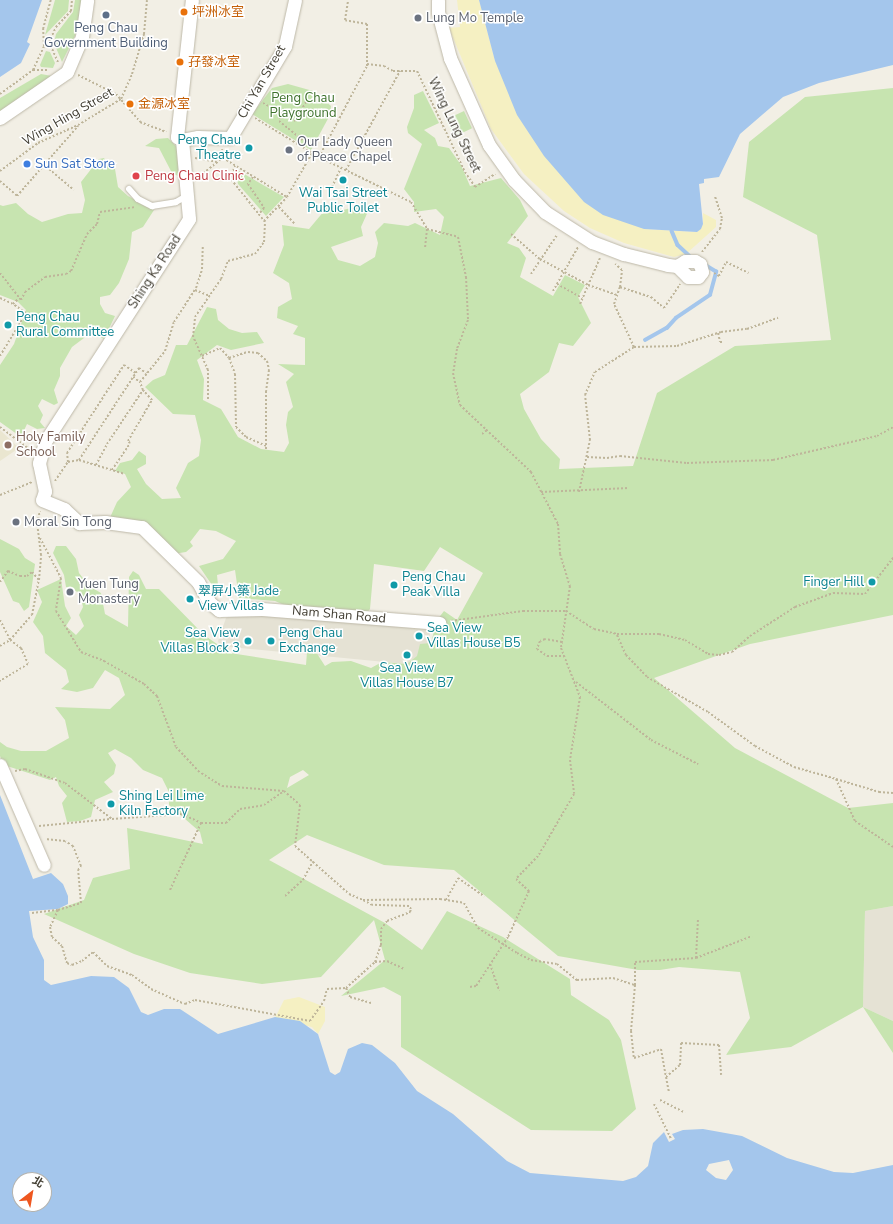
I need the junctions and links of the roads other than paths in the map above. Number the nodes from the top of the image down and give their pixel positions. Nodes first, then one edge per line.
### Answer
1 (87, 0) edge
2 (192, 0) edge
3 (295, 0) edge
4 (438, 0) edge
5 (0, 118) edge
6 (180, 138) junction
7 (129, 189) dead end
8 (186, 192) junction
9 (695, 261) road end
10 (42, 500) joint
11 (440, 623) road end
12 (2, 770) edge
13 (44, 865) dead end

1 - 5 street
2 - 6 street, Shing Ka Road
3 - 6 street, Chi Yan Street
4 - 9 street
6 - 8 street, Shing Ka Road
7 - 8 lane
8 - 10 street, Shing Ka Road
10 - 11 street, Nam Shan Road
12 - 13 street

